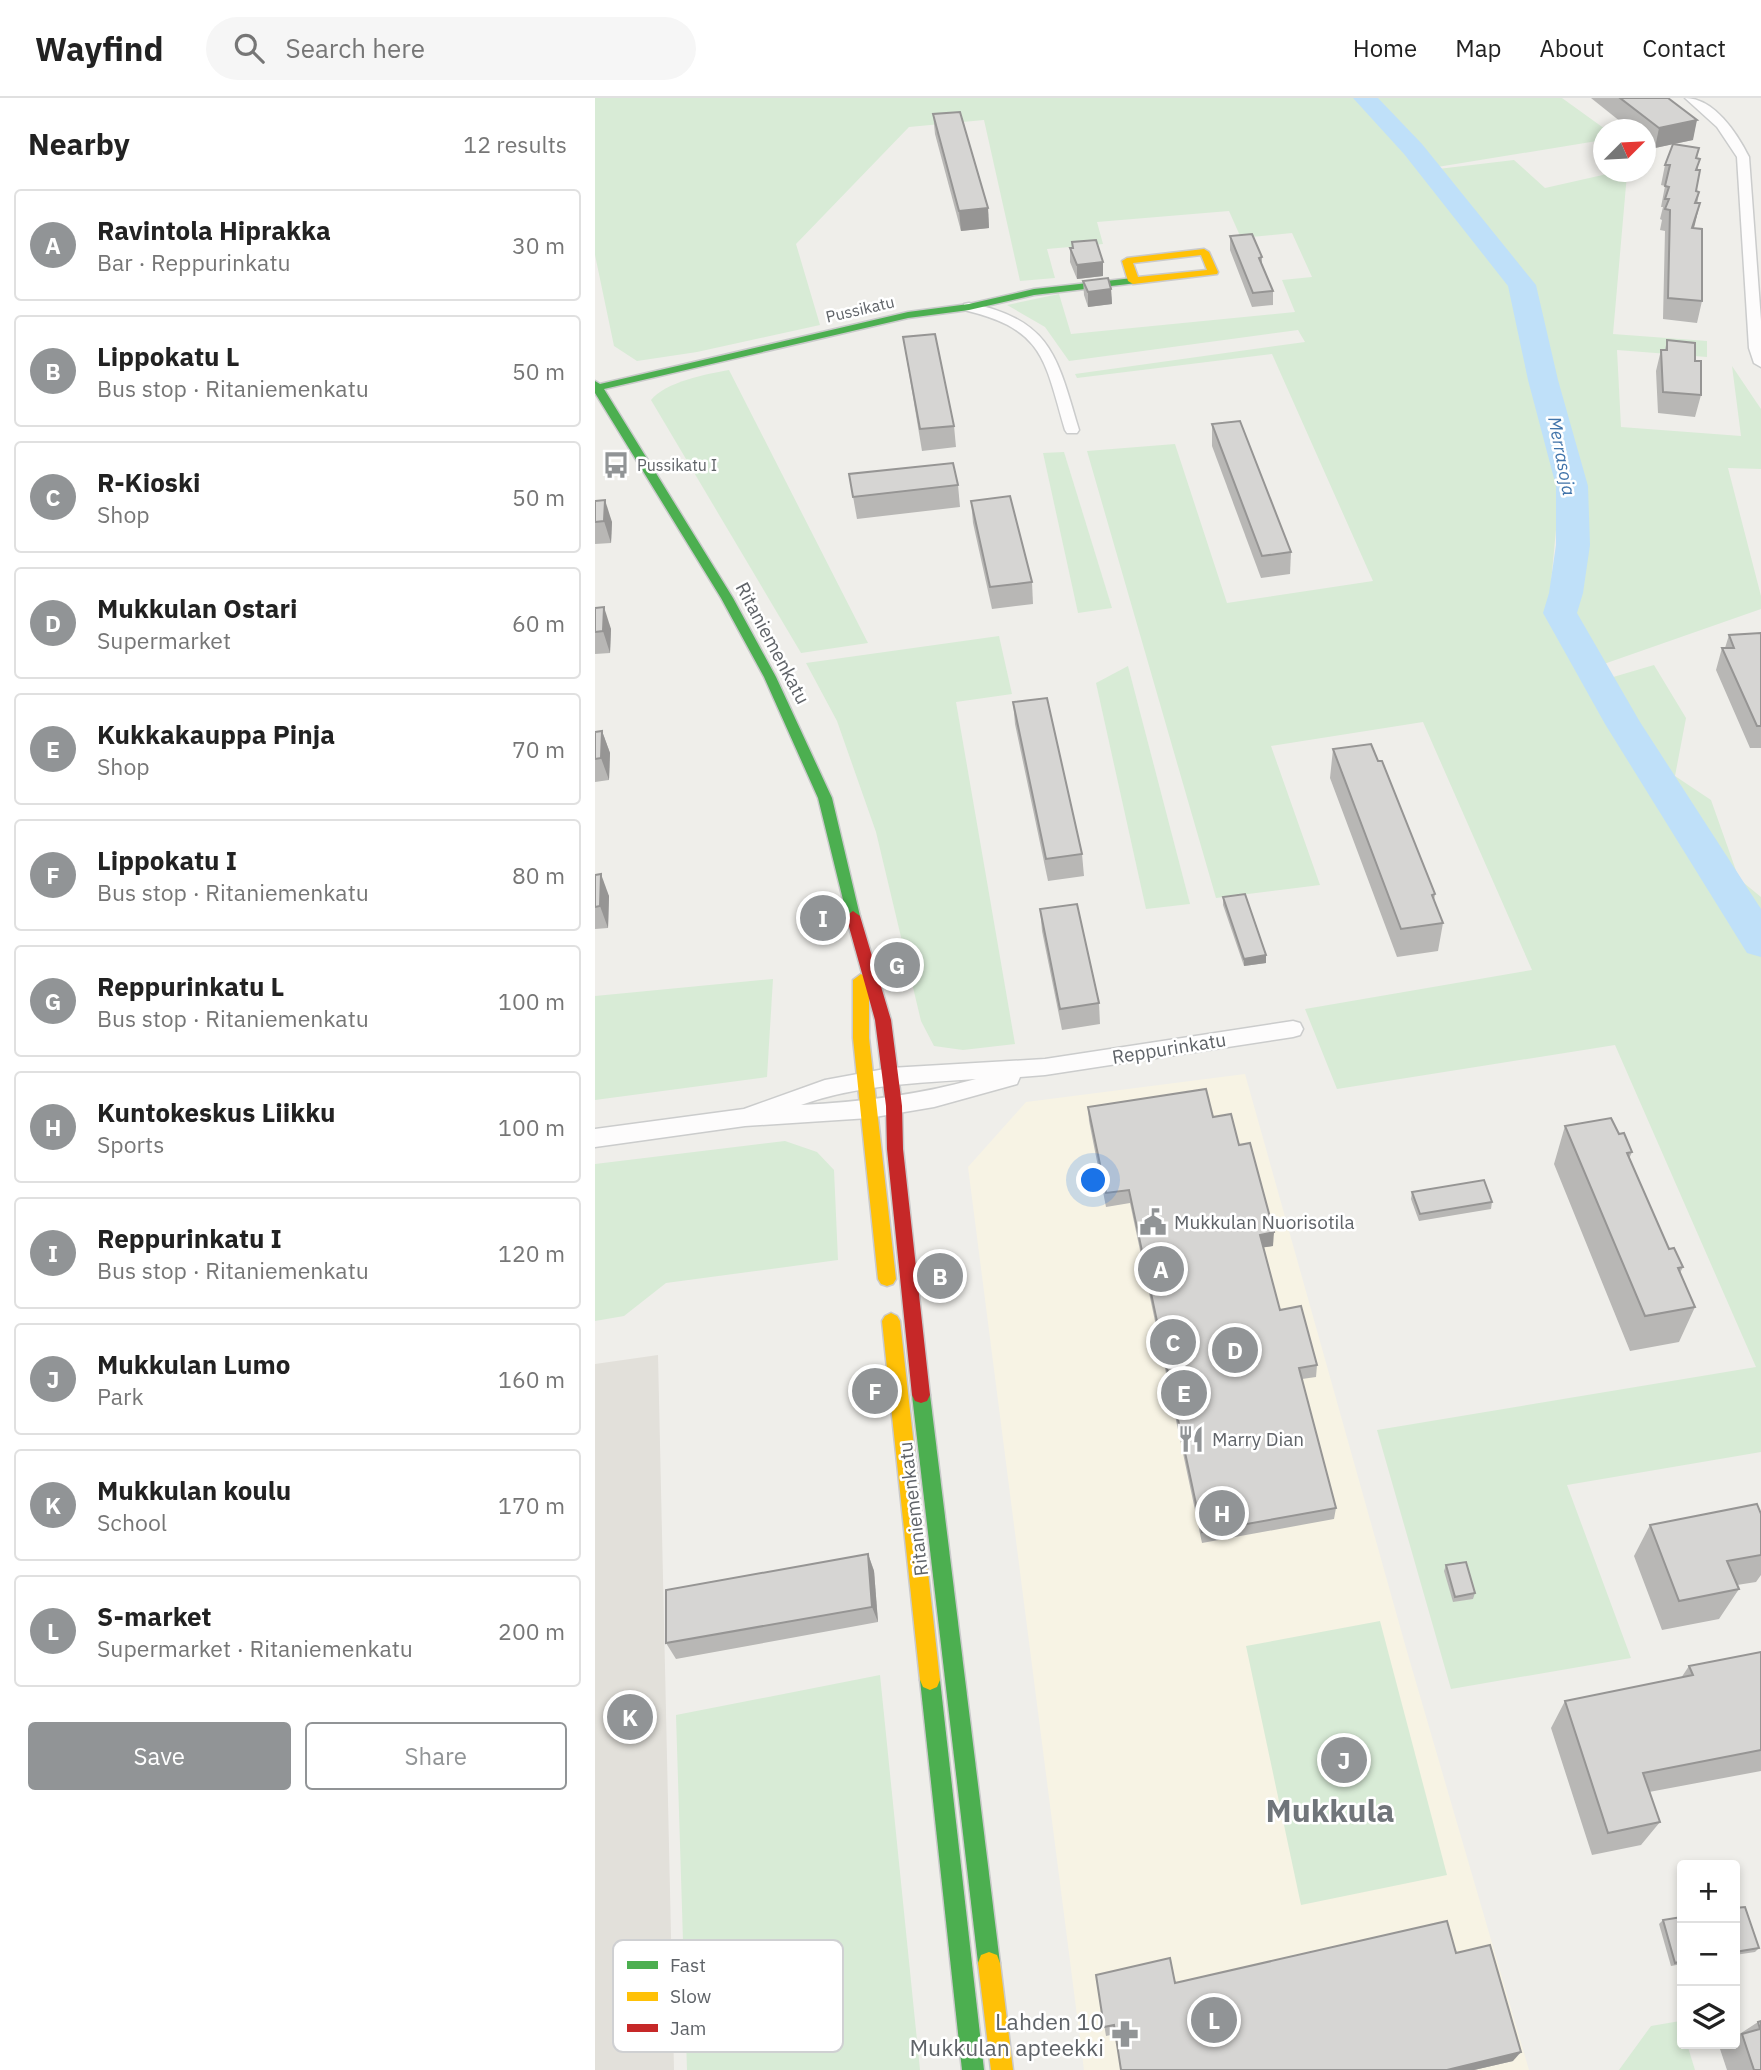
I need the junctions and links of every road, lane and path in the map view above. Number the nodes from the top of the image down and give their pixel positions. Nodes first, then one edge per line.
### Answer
1 (1691, 98) edge
2 (1134, 281) junction
3 (969, 307) junction
4 (1761, 363) edge
5 (596, 387) edge
6 (1072, 430) dead end
7 (860, 944) junction
8 (1293, 1029) dead end
9 (1045, 1067) junction
10 (890, 1076) junction
11 (865, 1080) junction
12 (894, 1106) junction
13 (869, 1110) junction
14 (745, 1117) junction
15 (595, 1138) edge
16 (973, 2070) edge
17 (1003, 2070) edge

1 - 4 street
2 - 2 street, Pussikatu
2 - 3 street, Pussikatu
3 - 5 street, Pussikatu
3 - 6 street
5 - 7 street, Ritaniemenkatu
7 - 10 street, Ritaniemenkatu
7 - 11 street, Ritaniemenkatu
8 - 9 street, Reppurinkatu
9 - 10 street, Reppurinkatu
9 - 12 street, Reppurinkatu
10 - 11 street, Reppurinkatu
10 - 12 street, Ritaniemenkatu
11 - 13 street, Ritaniemenkatu
11 - 14 street, Reppurinkatu
12 - 13 street, Reppurinkatu
12 - 17 street, Ritaniemenkatu
13 - 14 street, Reppurinkatu
13 - 16 street, Ritaniemenkatu
14 - 15 street

